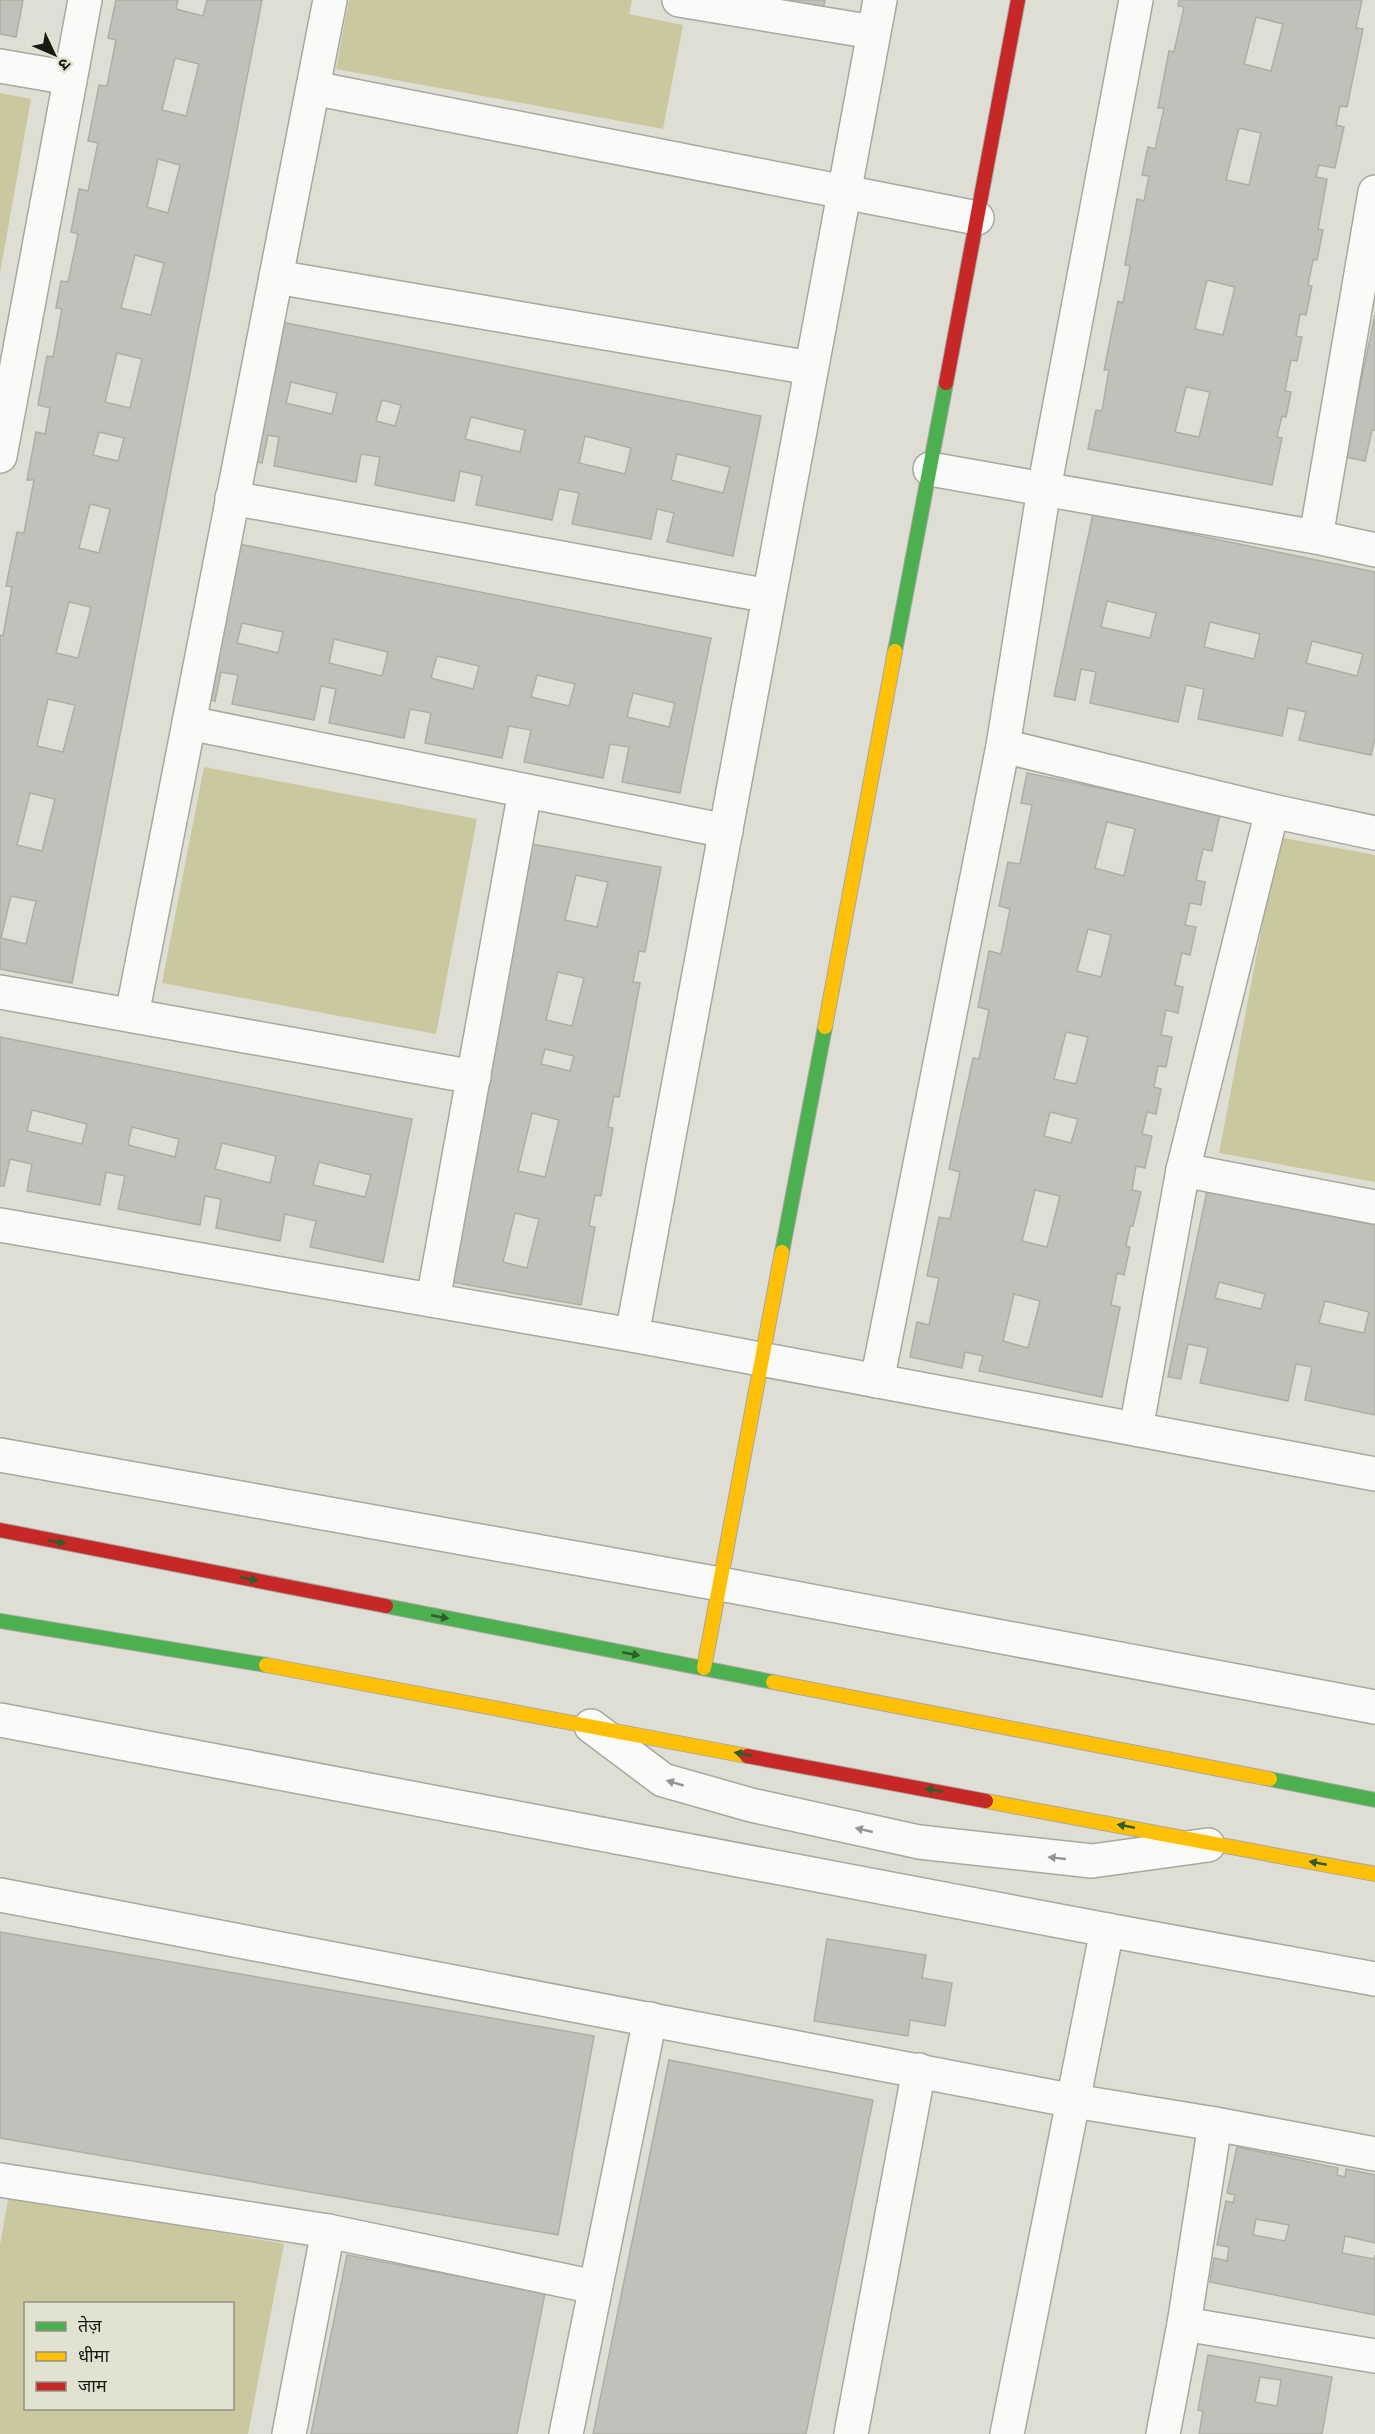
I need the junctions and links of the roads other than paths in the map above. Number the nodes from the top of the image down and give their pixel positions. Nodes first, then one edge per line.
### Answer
1 (85, 0) edge
2 (330, 0) edge
3 (680, 0) edge
4 (880, 0) edge
5 (1018, 0) edge
6 (1136, 0) edge
7 (873, 32) junction
8 (0, 66) edge
9 (70, 78) junction
10 (313, 88) junction
11 (844, 191) junction
12 (1375, 192) edge
13 (977, 218) junction
14 (1368, 272) edge
15 (276, 277) junction
16 (811, 368) junction
17 (0, 456) edge
18 (930, 469) junction
19 (1044, 489) junction
20 (232, 498) junction
21 (1316, 537) junction
22 (1375, 550) edge
23 (769, 596) junction
24 (189, 723) junction
25 (1003, 746) junction
26 (525, 791) junction
27 (1272, 811) junction
28 (726, 831) junction
29 (1375, 832) edge
30 (0, 992) edge
31 (132, 1015) junction
32 (474, 1077) junction
33 (1184, 1170) junction
34 (1375, 1207) edge
35 (0, 1225) edge
36 (434, 1300) junction
37 (632, 1335) junction
38 (762, 1360) junction
39 (877, 1381) junction
40 (1136, 1429) junction
41 (0, 1455) edge
42 (1375, 1474) edge
43 (0, 1530) edge
44 (720, 1584) junction
45 (0, 1621) edge
46 (704, 1668) junction
47 (1375, 1707) edge
48 (0, 1720) edge
49 (591, 1726) junction
50 (1375, 1800) edge
51 (1219, 1844) junction
52 (1375, 1874) edge
53 (0, 1895) edge
54 (1107, 1930) junction
55 (1375, 1979) edge
56 (650, 2019) junction
57 (919, 2070) junction
58 (1074, 2102) junction
59 (1215, 2124) junction
60 (1375, 2154) edge
61 (0, 2180) edge
62 (328, 2231) junction
63 (595, 2288) junction
64 (1184, 2324) junction
65 (1375, 2355) edge
66 (289, 2434) edge
67 (566, 2434) edge
68 (851, 2434) edge
69 (1007, 2434) edge
70 (1163, 2434) edge

1 - 9 street
2 - 10 street
3 - 7 street
4 - 7 street
5 - 13 street
6 - 19 street
7 - 11 street
8 - 9 street
9 - 17 street
10 - 11 street
10 - 15 street
11 - 13 street
11 - 16 street
12 - 14 street
13 - 18 street
14 - 21 street
15 - 16 street
15 - 20 street
16 - 23 street
18 - 19 street
18 - 38 street
19 - 21 street
19 - 25 street
20 - 23 street
20 - 24 street
21 - 22 street
23 - 28 street
24 - 26 street
24 - 31 street
25 - 27 street
25 - 39 street
26 - 28 street
26 - 32 street
27 - 29 street
27 - 33 street
28 - 37 street
30 - 31 street
31 - 32 street
32 - 36 street
33 - 34 street
33 - 40 street
35 - 36 street
36 - 37 street
37 - 38 street
38 - 39 street
38 - 44 street
39 - 40 street
40 - 42 street
41 - 44 street
43 -> 46 street
44 - 46 street
44 - 47 street
45 - 49 street
46 - 50 street
48 - 54 street
51 -> 49 street
51 -> 49 street
52 -> 51 street
53 - 56 street
54 - 55 street
54 - 58 street
56 - 57 street
56 - 63 street
57 - 58 street
57 - 68 street
58 - 59 street
58 - 69 street
59 - 60 street
59 - 64 street
61 - 62 street
62 - 63 street
62 - 66 street
63 - 67 street
64 - 65 street
64 - 70 street

